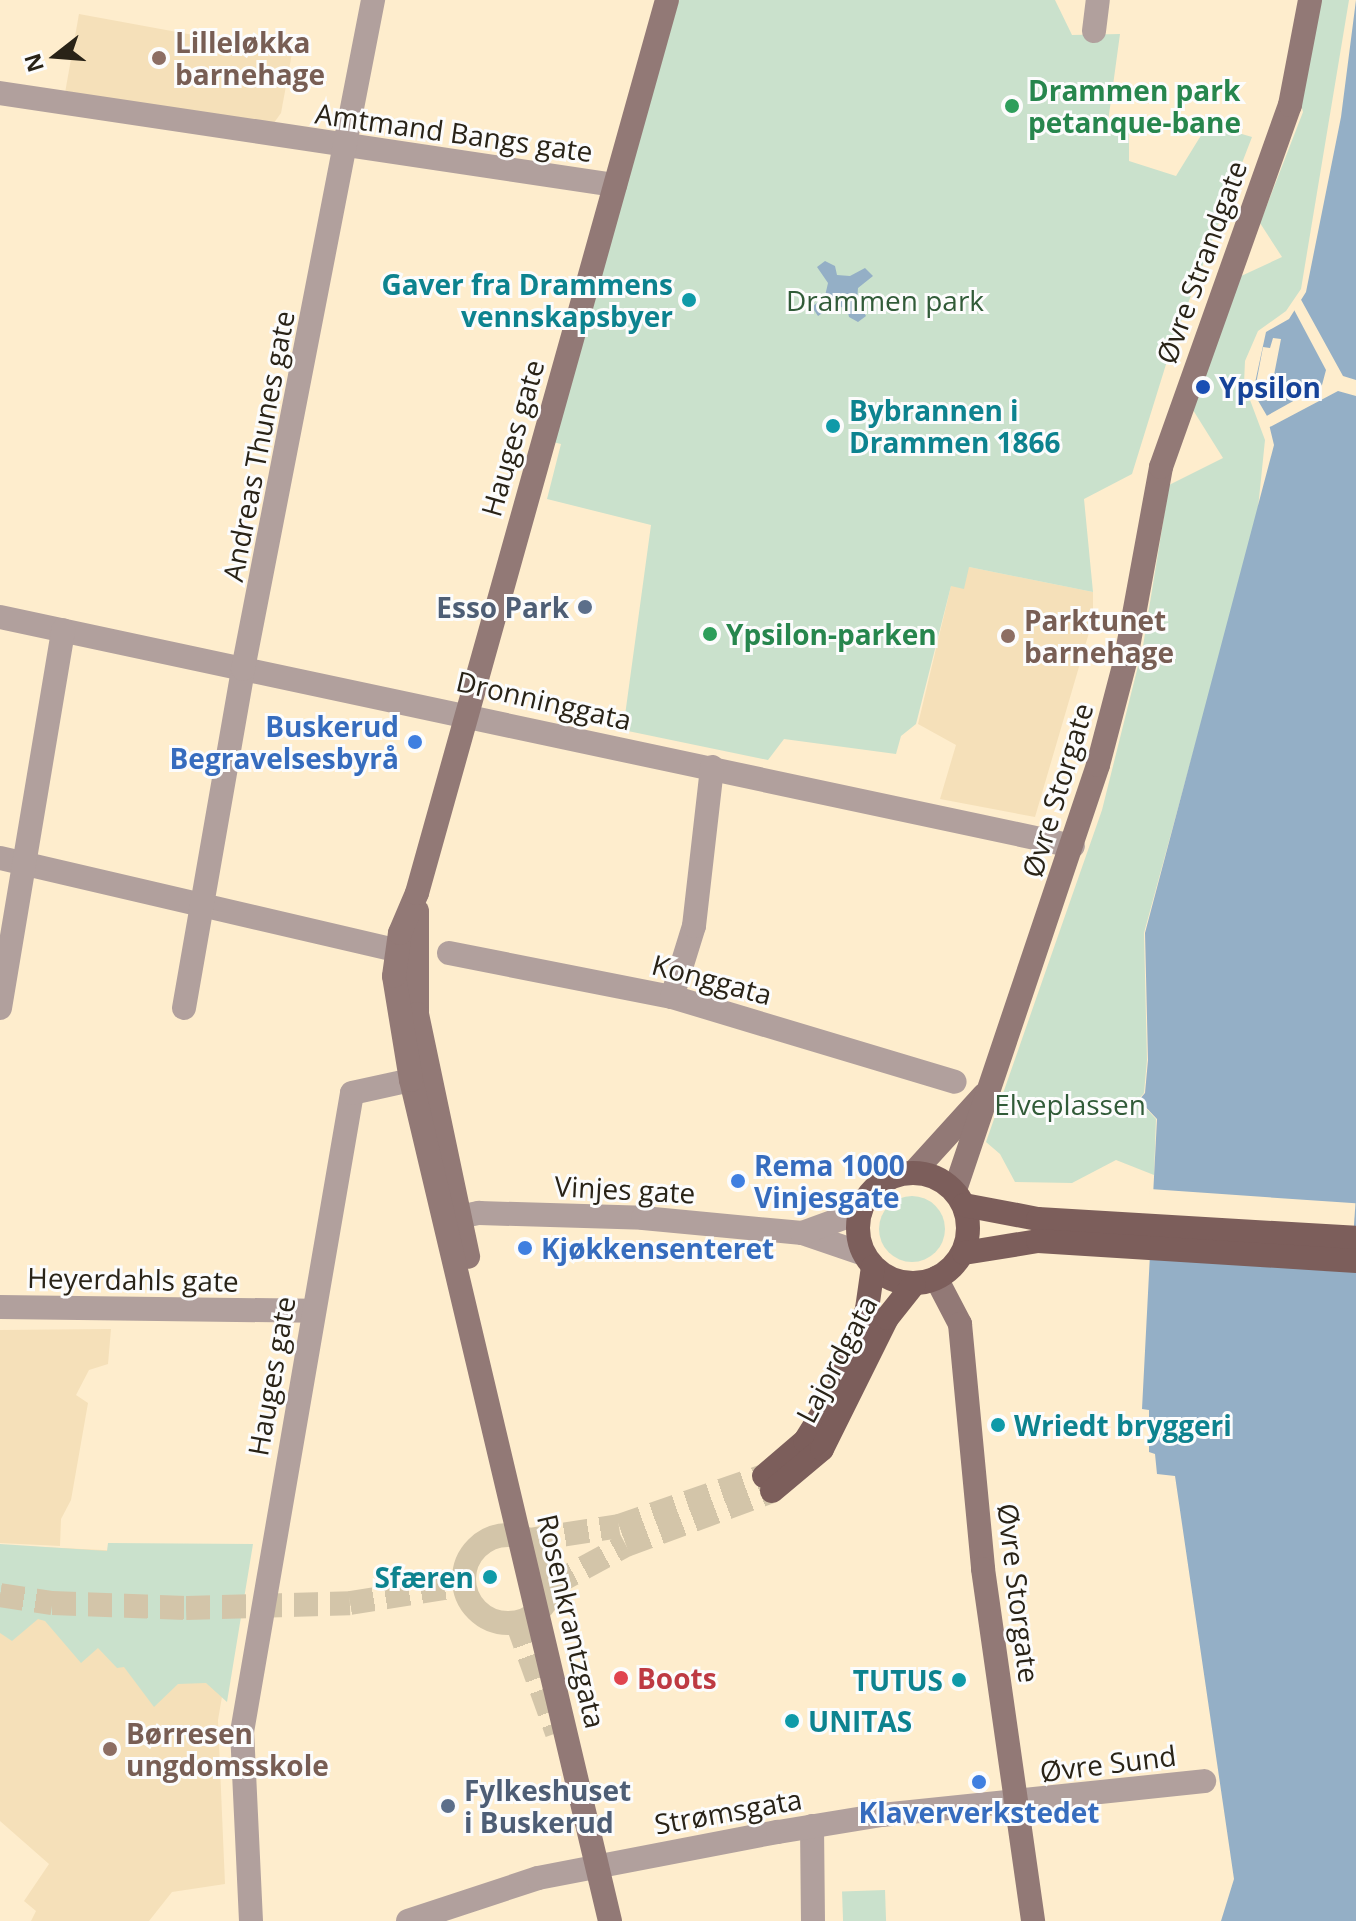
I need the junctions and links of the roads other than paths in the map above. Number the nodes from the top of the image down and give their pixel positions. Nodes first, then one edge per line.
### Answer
1 (373, 0) edge
2 (667, 0) edge
3 (1098, 0) edge
4 (1310, 0) edge
5 (1094, 31) dead end
6 (0, 93) edge
7 (348, 147) junction
8 (615, 185) junction
9 (1154, 496) joint
10 (0, 617) edge
11 (63, 630) junction
12 (243, 669) junction
13 (464, 714) junction
14 (712, 767) junction
15 (1073, 846) junction
16 (0, 858) edge
17 (24, 863) junction
18 (200, 904) junction
19 (405, 953) junction
20 (449, 953) dead end
21 (672, 997) junction
22 (0, 1008) edge
23 (184, 1008) dead end
24 (421, 1078) junction
25 (955, 1082) dead end
26 (986, 1093) junction
27 (913, 1173) junction
28 (959, 1198) junction
29 (860, 1212) junction
30 (454, 1218) junction
31 (802, 1233) junction
32 (1125, 1234) junction
33 (1356, 1238) edge
34 (964, 1253) junction
35 (869, 1261) junction
36 (1356, 1261) edge
37 (925, 1281) junction
38 (0, 1307) edge
39 (313, 1311) junction
40 (1204, 1781) dead end
41 (1019, 1804) junction
42 (812, 1826) junction
43 (598, 1865) junction
44 (251, 1921) edge
45 (408, 1921) edge
46 (610, 1921) edge
47 (813, 1921) edge
48 (1033, 1921) edge

1 - 7 street, Andreas Thunes gate
2 - 8 street, Hauges gate
3 - 5 street
4 - 9 street, Øvre Strandgate
6 - 7 street, Amtmand Bangs gate
7 - 8 street, Amtmand Bangs gate
7 - 12 street, Andreas Thunes gate
8 - 13 street, Hauges gate
9 - 15 street, Øvre Storgate
10 - 11 street, Dronninggata
11 - 12 street, Dronninggata
11 - 17 street
12 - 13 street, Dronninggata
12 - 18 street, Andreas Thunes gate
13 - 14 street, Dronninggata
13 - 19 street, Hauges gate
14 - 15 street, Dronninggata
14 - 21 street
15 - 26 street, Øvre Storgate
16 - 17 street
17 - 18 street
17 - 22 street
18 - 19 street
18 - 23 street, Andreas Thunes gate
19 - 24 street, Hauges gate
20 - 21 street, Konggata
21 - 25 street, Konggata
24 - 30 street, Rosenkrantzgata
24 - 39 street, Hauges gate
26 - 27 street, Øvre Storgate
26 - 28 street, Øvre Storgate
27 - 28 main road
27 - 29 main road
28 - 32 main road
28 - 34 main road
29 - 31 street, Vinjes gate
29 - 35 main road
30 - 31 street, Vinjes gate
30 - 43 street, Rosenkrantzgata
31 - 35 street, Vinjes gate
32 - 33 main road
32 - 34 main road
32 - 36 main road
34 - 37 main road
35 - 37 main road
35 - 37 main road, Lajordgata
37 - 41 street, Øvre Storgate
38 - 39 street, Heyerdahls gate
39 - 44 street, Hauges gate
40 - 41 street, Øvre Sund
41 - 42 street, Strømsgata
41 - 48 street, Øvre Storgate
42 - 43 street, Strømsgata
42 - 47 street
43 - 45 street, Strømsgata
43 - 46 street, Rosenkrantzgata

